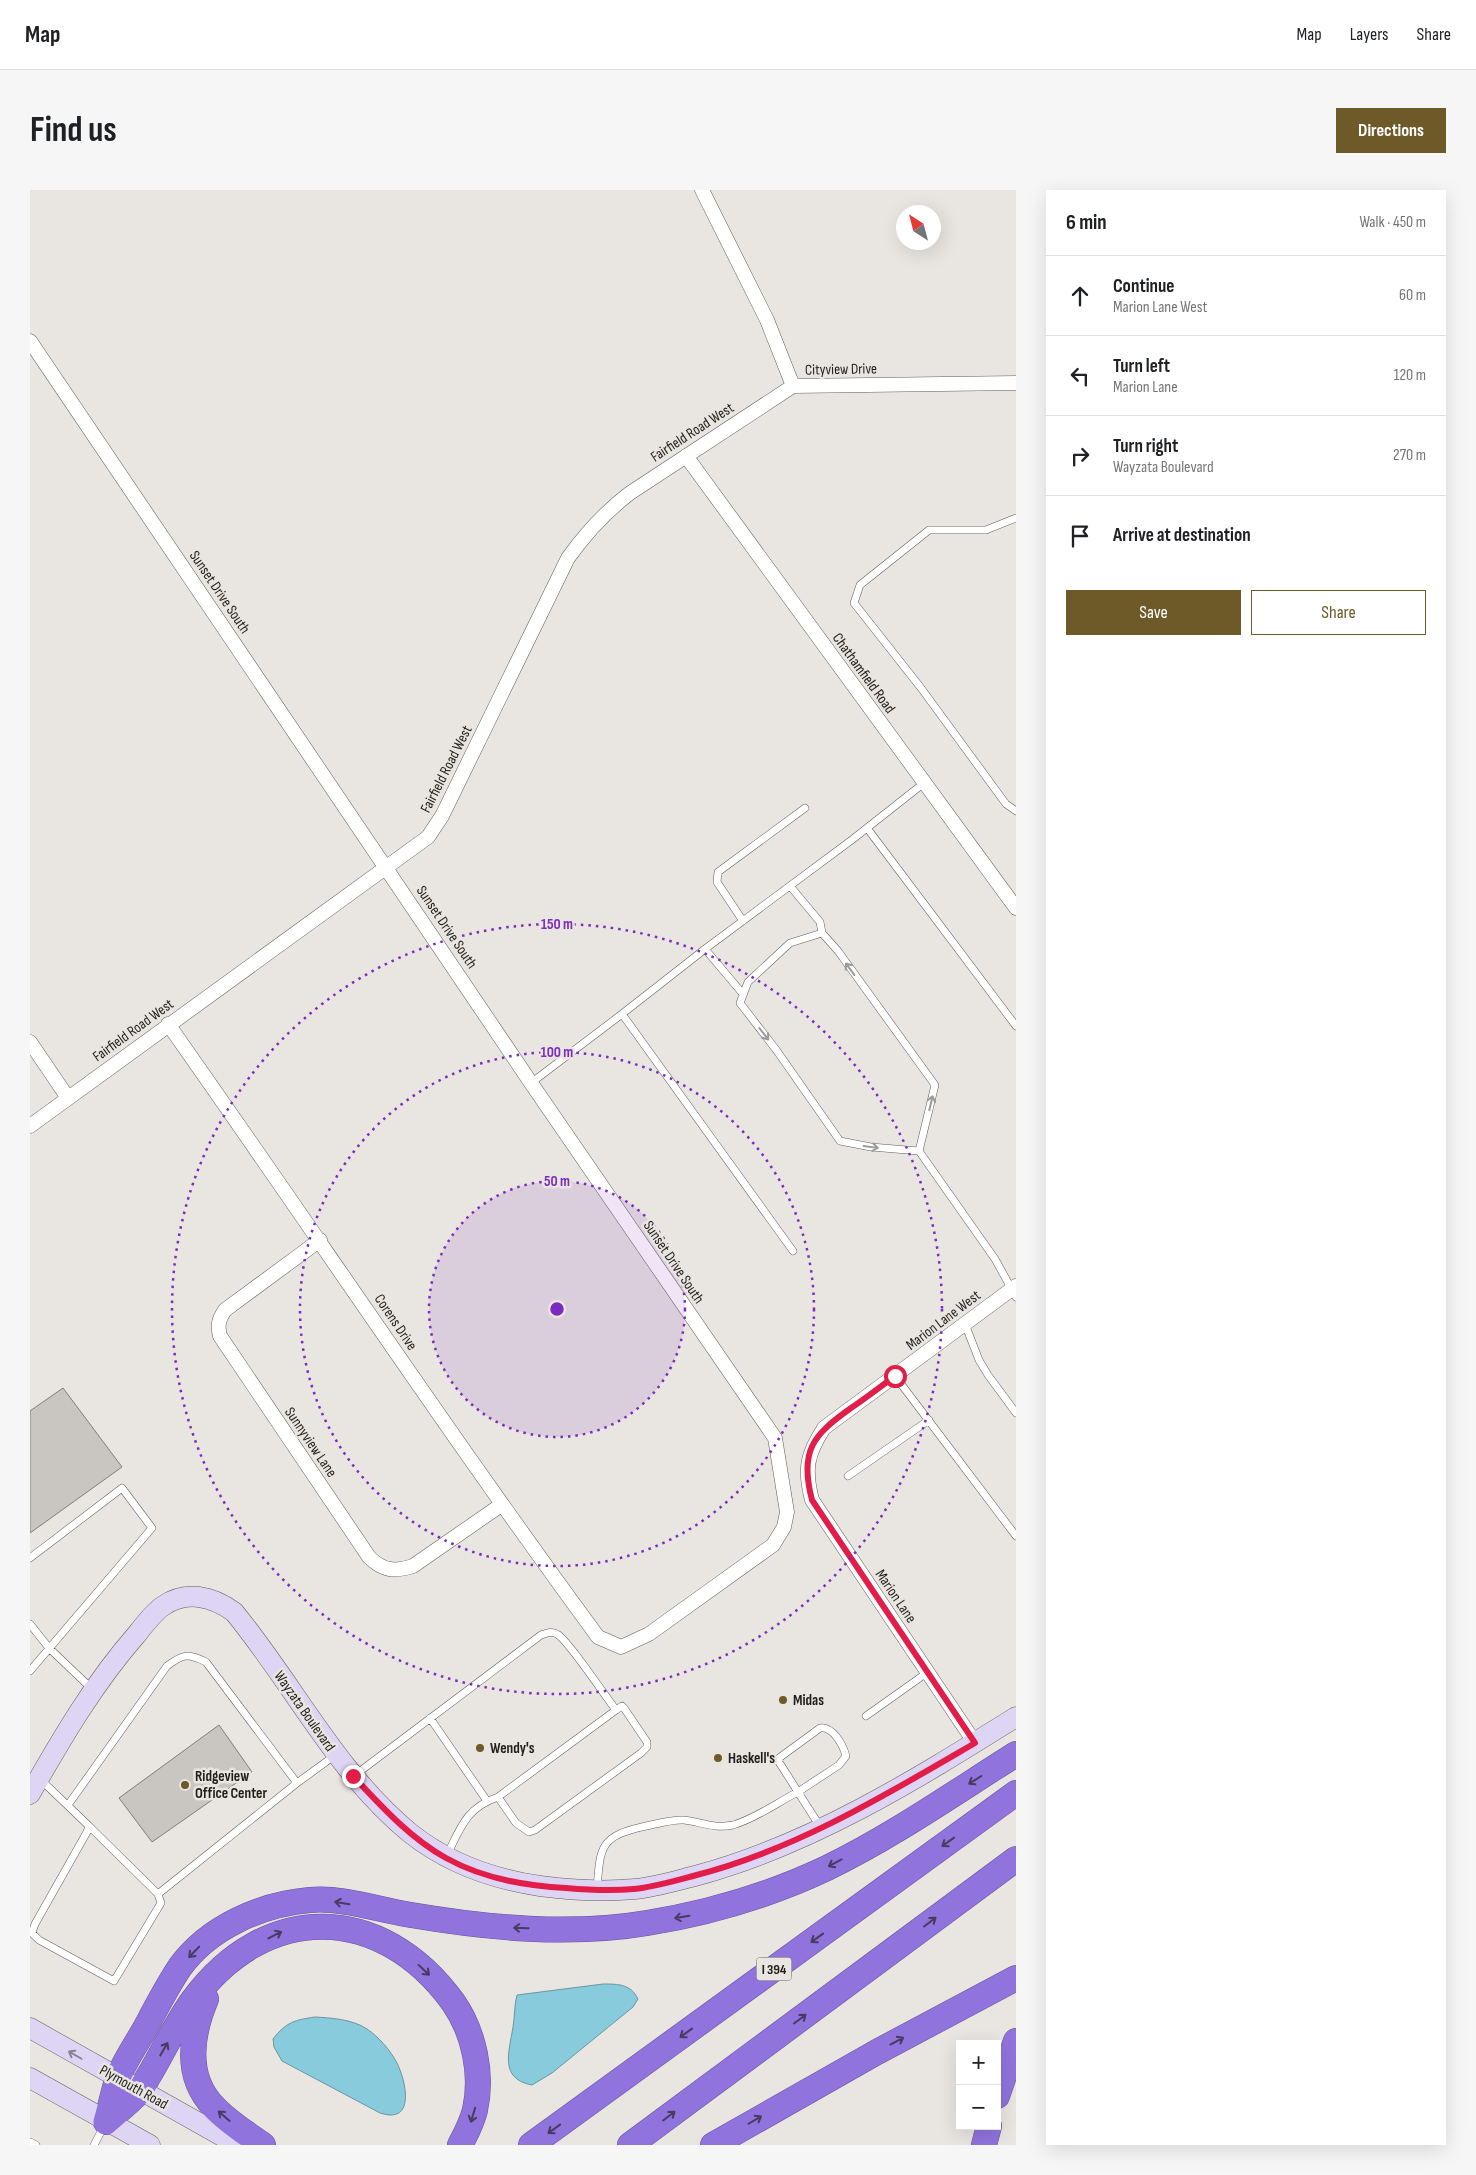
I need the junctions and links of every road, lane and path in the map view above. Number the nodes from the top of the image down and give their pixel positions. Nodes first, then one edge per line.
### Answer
1 (702, 190) edge
2 (30, 341) edge
3 (1016, 383) edge
4 (793, 386) junction
5 (686, 456) junction
6 (1016, 518) edge
7 (924, 783) junction
8 (805, 808) dead end
9 (1016, 811) edge
10 (867, 828) junction
11 (386, 866) junction
12 (790, 886) junction
13 (1016, 908) edge
14 (743, 921) junction
15 (822, 934) junction
16 (705, 949) junction
17 (743, 994) junction
18 (622, 1014) junction
19 (168, 1024) junction
20 (1016, 1026) edge
21 (30, 1042) edge
22 (531, 1083) junction
23 (68, 1098) junction
24 (30, 1126) edge
25 (919, 1151) junction
26 (320, 1240) junction
27 (793, 1251) dead end
28 (1014, 1291) edge
29 (965, 1324) junction
30 (895, 1376) junction
31 (1016, 1412) edge
32 (928, 1420) junction
33 (808, 1462) joint
34 (848, 1476) dead end
35 (501, 1505) junction
36 (1016, 1536) edge
37 (30, 1558) edge
38 (30, 1624) edge
39 (598, 1637) joint
40 (49, 1648) junction
41 (30, 1672) edge
42 (928, 1672) junction
43 (92, 1690) junction
44 (616, 1710) junction
45 (866, 1716) dead end
46 (1016, 1716) edge
47 (430, 1718) junction
48 (975, 1743) junction
49 (1016, 1754) edge
50 (336, 1755) junction
51 (353, 1776) junction
52 (297, 1783) junction
53 (35, 1786) edge
54 (798, 1792) junction
55 (1016, 1793) edge
56 (498, 1797) junction
57 (487, 1801) junction
58 (68, 1805) junction
59 (88, 1826) junction
60 (821, 1829) junction
61 (445, 1858) junction
62 (1016, 1859) edge
63 (597, 1890) junction
64 (158, 1894) junction
65 (216, 1974) junction
66 (1016, 1978) edge
67 (30, 2028) edge
68 (1016, 2040) edge
69 (30, 2078) edge
70 (118, 2079) junction
71 (1001, 2085) edge
72 (140, 2091) junction
73 (106, 2122) junction
74 (988, 2130) edge
75 (30, 2142) edge
76 (36, 2145) edge
77 (94, 2145) edge
78 (150, 2145) edge
79 (238, 2145) edge
80 (263, 2145) edge
81 (460, 2145) edge
82 (531, 2145) edge
83 (630, 2145) edge
84 (713, 2145) edge
85 (984, 2145) edge

1 - 4 street, Cityview Drive
2 - 11 street, Sunset Drive South
3 - 4 street, Cityview Drive
4 - 5 street, Fairfield Road West
5 - 7 street, Chathamfield Road
5 - 11 street, Fairfield Road West
6 - 9 lane
7 - 10 lane
7 - 13 street, Chathamfield Road
8 - 14 lane
10 - 12 lane
10 - 20 lane
11 - 19 street, Fairfield Road West
11 - 22 street, Sunset Drive South
12 - 14 lane
12 - 15 lane
14 - 16 lane
15 - 17 lane
25 -> 15 lane
16 - 17 lane
16 - 18 lane
17 -> 25 lane
18 - 22 lane
18 - 27 lane
19 - 23 street, Fairfield Road West
19 - 26 street, Corens Drive
21 - 23 street
22 - 39 street, Sunset Drive South
23 - 24 street, Fairfield Road West
25 - 28 lane
26 - 35 street, Corens Drive
26 - 35 street, Sunnyview Lane
28 - 29 street, Marion Lane West
29 - 30 street, Marion Lane West
29 - 31 lane
30 - 32 lane
30 - 33 street, Marion Lane West
32 - 34 lane
32 - 36 lane
33 - 42 street, Marion Lane
35 - 39 street, Corens Drive
37 - 40 lane
38 - 40 lane
40 - 41 lane
40 - 43 lane
42 - 45 lane
42 - 48 street, Marion Lane
43 - 50 street, Wayzata Boulevard
43 - 53 street, Wayzata Boulevard
44 - 47 lane
44 - 56 lane
44 - 56 lane
46 - 48 street, Wayzata Boulevard
47 - 51 lane
47 - 57 lane
48 - 60 street, Wayzata Boulevard
49 -> 70 highway
50 - 51 street, Wayzata Boulevard
50 - 52 lane
51 - 61 street, Wayzata Boulevard
52 - 58 lane
52 - 64 lane
53 - 58 lane
54 - 54 lane
54 - 60 lane
54 - 63 lane
55 -> 82 highway, I 394
56 - 57 lane
57 - 61 lane
58 - 59 lane
59 - 64 lane
59 - 64 lane
60 - 63 street, Wayzata Boulevard
61 - 63 street, Wayzata Boulevard
83 -> 62 highway
72 -> 65 highway
80 -> 65 highway
65 -> 81 highway
84 -> 66 highway
70 -> 67 street, Plymouth Road
68 - 71 highway
69 - 73 street
70 - 72 street, Plymouth Road
70 - 73 highway
72 - 73 highway
72 - 79 street, Plymouth Road
73 - 77 lane
73 - 78 street
74 - 85 highway
75 - 76 lane

